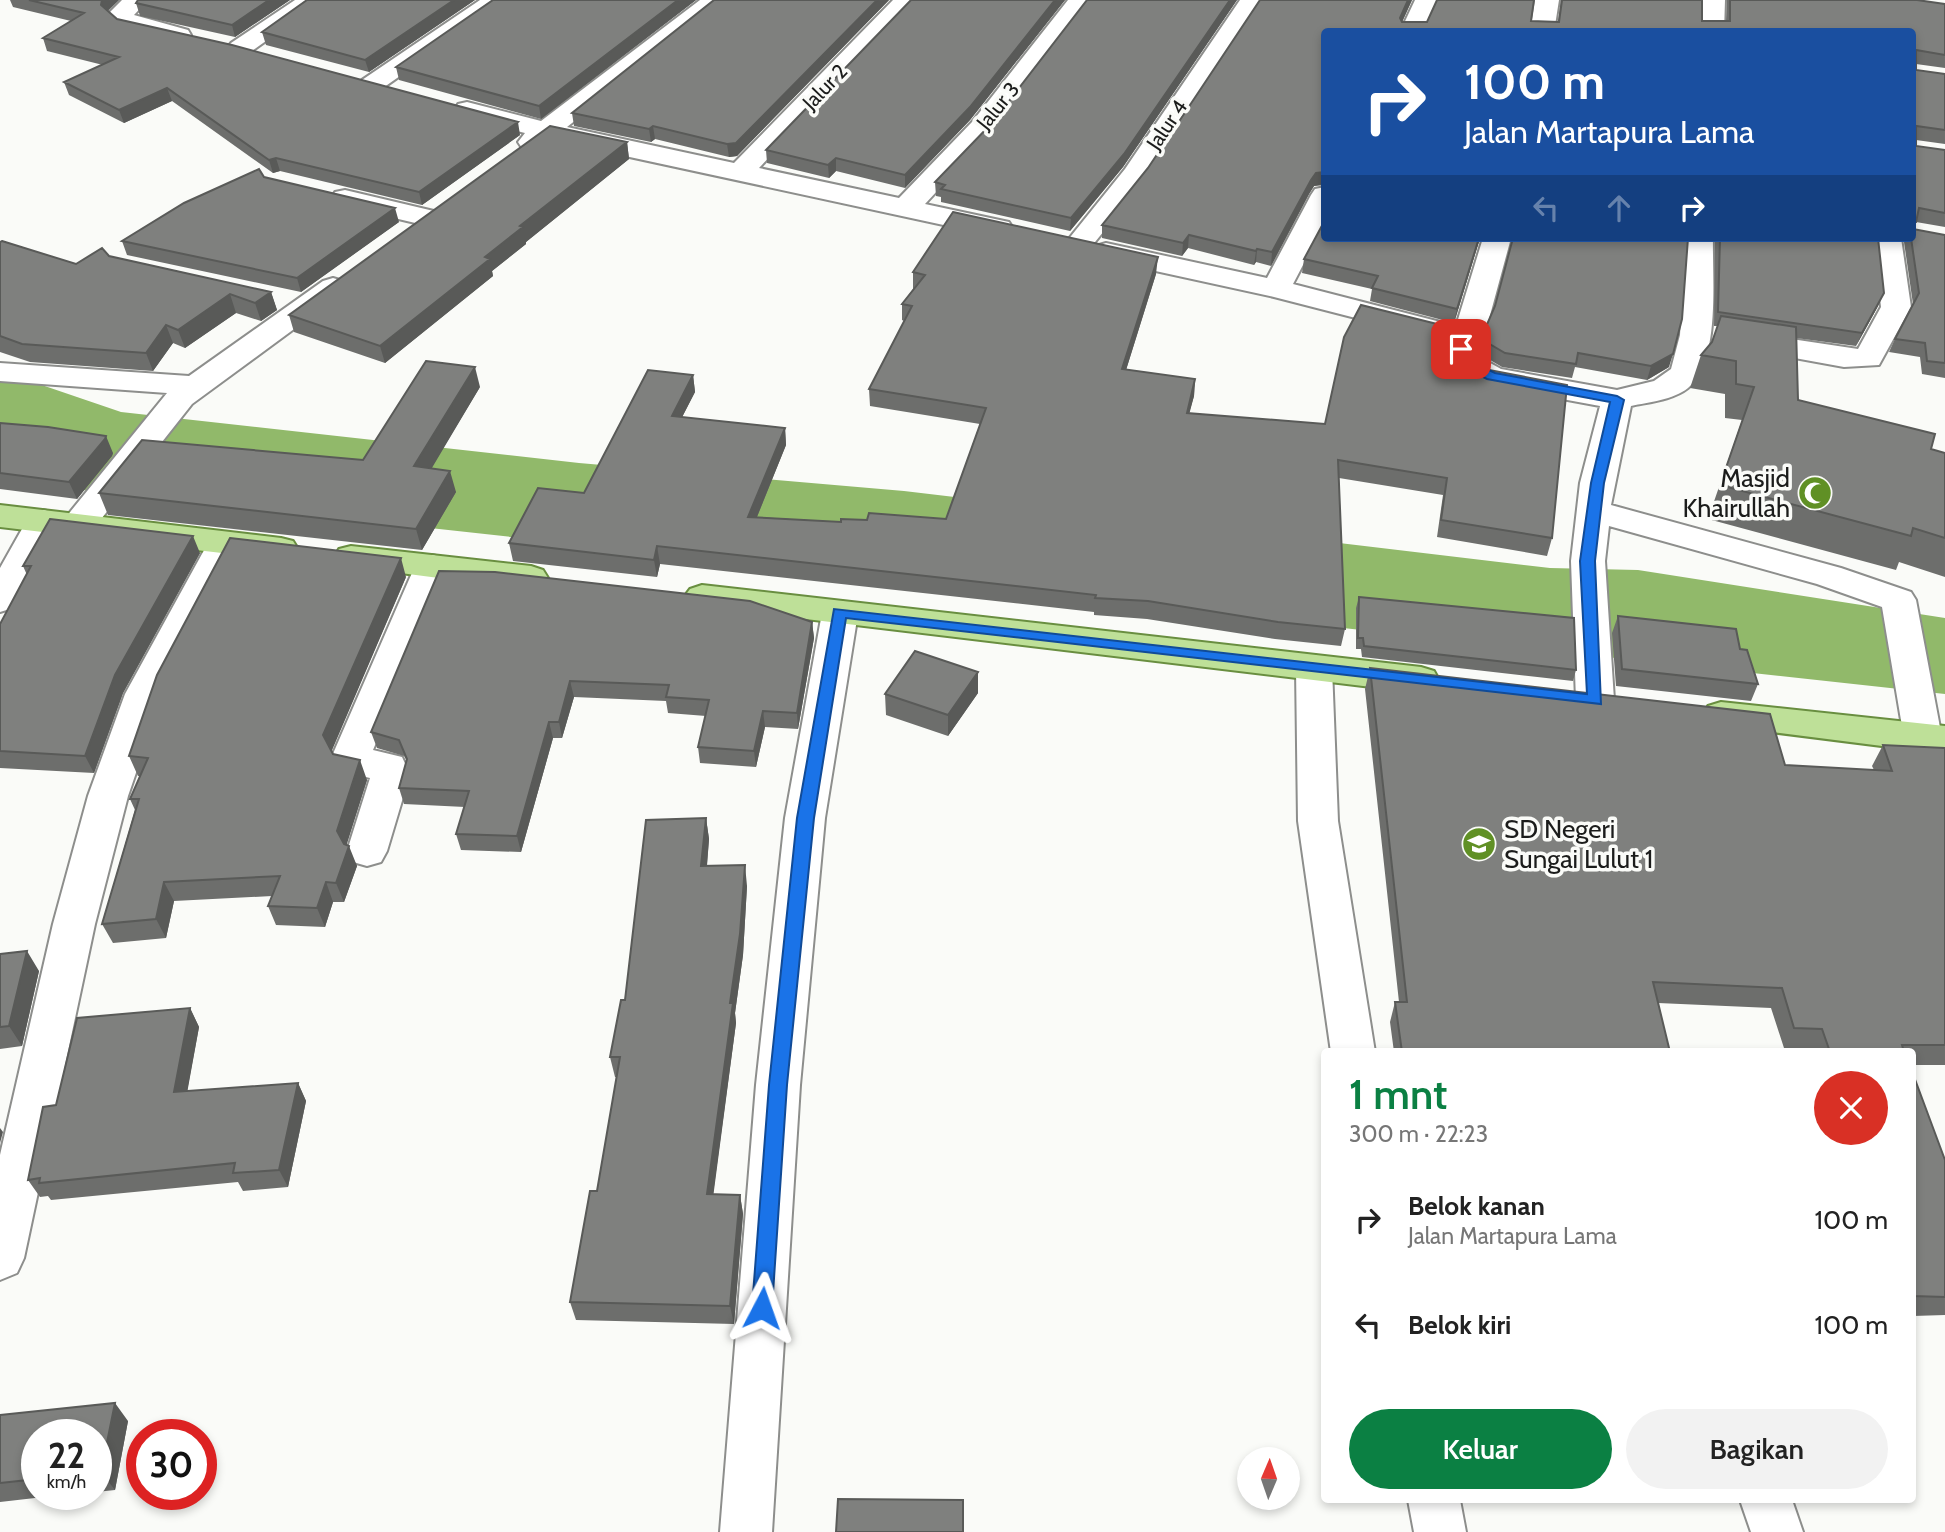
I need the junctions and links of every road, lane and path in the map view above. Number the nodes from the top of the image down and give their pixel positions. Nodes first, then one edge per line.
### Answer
1 (310, 0) edge
2 (496, 0) edge
3 (715, 0) edge
4 (907, 0) edge
5 (1081, 0) edge
6 (1252, 0) edge
7 (1427, 0) edge
8 (1547, 0) edge
9 (1713, 0) edge
10 (134, 12) edge
11 (1414, 28) edge
12 (1543, 28) edge
13 (1712, 28) edge
14 (240, 48) junction
15 (279, 60) edge
16 (398, 93) edge
17 (438, 103) edge
18 (547, 131) junction
19 (511, 156) edge
20 (740, 172) junction
21 (319, 192) edge
22 (1321, 203) edge
23 (906, 206) junction
24 (1051, 239) junction
25 (397, 241) edge
26 (1496, 242) edge
27 (1699, 242) edge
28 (1888, 242) edge
29 (355, 271) edge
30 (1276, 289) junction
31 (269, 297) edge
32 (308, 305) junction
33 (1694, 335) junction
34 (1465, 337) junction
35 (0, 372) edge
36 (188, 391) junction
37 (1617, 400) junction
38 (1594, 511) junction
39 (87, 514) junction
40 (0, 516) edge
41 (43, 521) junction
42 (225, 543) junction
43 (432, 566) junction
44 (568, 582) edge
45 (663, 593) edge
46 (0, 600) edge
47 (839, 612) junction
48 (1314, 668) junction
49 (1448, 683) edge
50 (1595, 700) edge
51 (1691, 711) edge
52 (1934, 739) edge
53 (367, 851) dead end
54 (1352, 1048) edge
55 (0, 1258) edge
56 (1435, 1503) edge
57 (1767, 1503) edge
58 (746, 1532) edge
59 (1440, 1532) edge
60 (1777, 1532) edge

1 - 14 street
2 - 16 street
3 - 18 street
4 - 20 street, Jalur 2
5 - 23 street, Jalur 3
6 - 24 street, Jalur 4
7 - 11 street
8 - 12 street
9 - 13 street
10 - 14 street
14 - 15 street
17 - 18 street
18 - 19 street
18 - 20 street
20 - 23 street
21 - 25 street
22 - 30 street
23 - 24 street
24 - 30 street
26 - 34 street
27 - 33 street
28 - 33 street
29 - 32 street
30 - 34 street
31 - 32 street
32 - 36 street
33 - 37 street
34 - 37 street
35 - 36 street
36 - 39 street
37 - 38 street
38 - 50 street
38 - 52 street
39 - 41 main road
39 - 42 main road
40 - 41 main road
41 - 46 street
42 - 43 main road
42 - 55 street
43 - 44 main road
43 - 53 street
45 - 47 main road
47 - 48 main road
47 - 58 street
48 - 49 main road
48 - 54 street
51 - 52 main road
56 - 59 street
57 - 60 street

